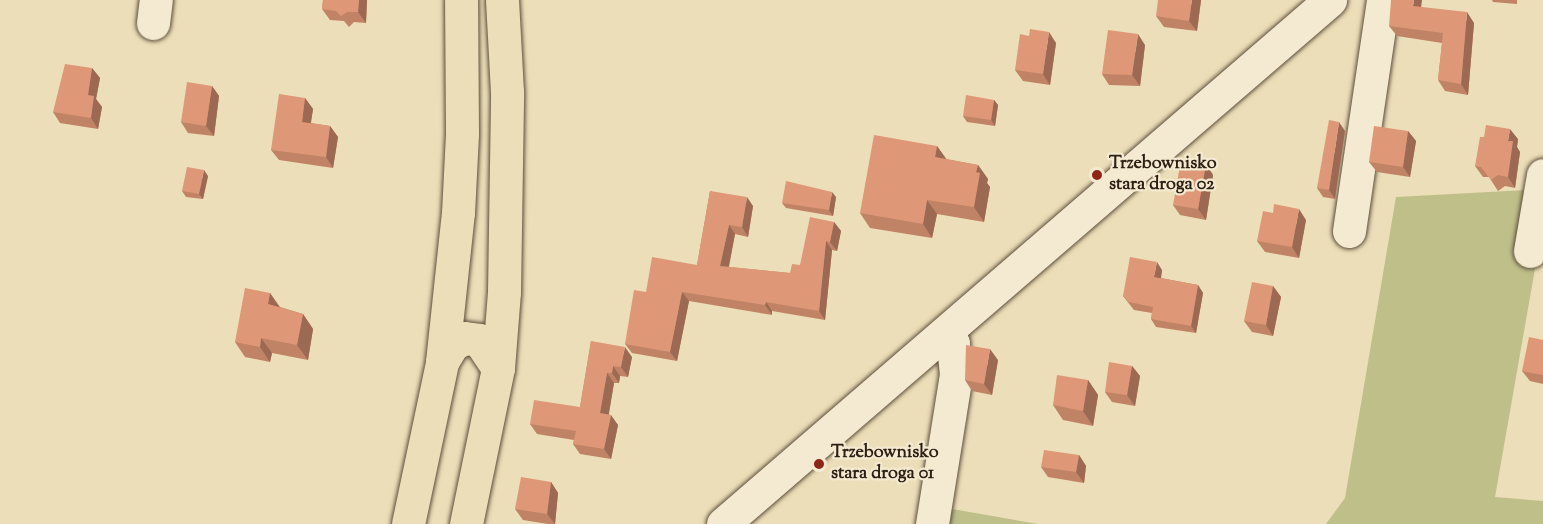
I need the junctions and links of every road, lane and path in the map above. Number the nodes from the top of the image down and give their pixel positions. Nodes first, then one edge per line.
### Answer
1 (461, 0) edge
2 (502, 0) edge
3 (1330, 0) edge
4 (1383, 0) edge
5 (1543, 175) edge
6 (1349, 231) dead end
7 (1530, 251) dead end
8 (945, 335) junction
9 (442, 362) junction
10 (498, 368) junction
11 (408, 524) edge
12 (466, 524) edge
13 (723, 524) edge
14 (932, 524) edge

1 - 9 main road
2 - 10 main road
3 - 8 street
4 - 6 street
5 - 7 street
8 - 13 street
8 - 14 street
9 - 10 main road
9 - 11 main road
10 - 12 main road

